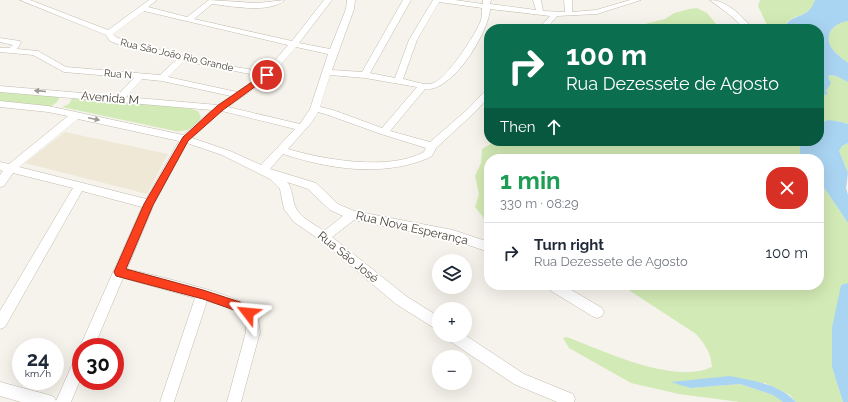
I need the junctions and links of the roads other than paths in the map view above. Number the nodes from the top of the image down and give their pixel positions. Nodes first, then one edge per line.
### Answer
1 (24, 0) edge
2 (153, 0) edge
3 (282, 0) edge
4 (328, 0) edge
5 (351, 0) edge
6 (407, 0) edge
7 (437, 0) edge
8 (537, 0) edge
9 (568, 0) edge
10 (637, 0) edge
11 (714, 0) edge
12 (212, 1) edge
13 (486, 3) edge
14 (142, 8) junction
15 (540, 13) junction
16 (555, 14) junction
17 (569, 14) junction
18 (189, 19) junction
19 (546, 24) edge
20 (744, 24) edge
21 (108, 33) junction
22 (0, 40) edge
23 (294, 44) junction
24 (0, 50) edge
25 (12, 50) junction
26 (333, 52) junction
27 (183, 58) junction
28 (326, 72) junction
29 (267, 75) junction
30 (365, 75) junction
31 (140, 76) junction
32 (162, 78) junction
33 (398, 80) junction
34 (423, 85) junction
35 (0, 89) edge
36 (65, 93) junction
37 (239, 95) junction
38 (484, 98) edge
39 (119, 99) junction
40 (0, 104) edge
41 (11, 105) junction
42 (191, 105) junction
43 (220, 108) junction
44 (48, 109) junction
45 (314, 110) junction
46 (0, 113) edge
47 (76, 115) junction
48 (199, 127) junction
49 (301, 128) junction
50 (384, 132) junction
51 (167, 135) junction
52 (185, 139) junction
53 (432, 146) junction
54 (282, 150) junction
55 (5, 167) edge
56 (262, 171) junction
57 (274, 176) junction
58 (0, 183) edge
59 (79, 187) junction
60 (149, 204) junction
61 (352, 215) junction
62 (324, 237) junction
63 (484, 246) edge
64 (120, 272) junction
65 (560, 290) edge
66 (203, 294) junction
67 (597, 312) dead end
68 (432, 321) edge
69 (0, 323) edge
70 (91, 338) edge
71 (464, 342) edge
72 (72, 382) edge
73 (0, 389) edge
74 (568, 399) dead end
75 (49, 402) edge
76 (63, 402) edge
77 (167, 402) edge
78 (234, 402) edge

1 - 21 street, Rua São João Rio Grande
2 - 14 street
3 - 12 street
4 - 23 street
5 - 26 street
6 - 30 street
7 - 13 street
7 - 33 street
8 - 15 street
9 - 17 street
10 - 17 street
11 - 20 street
12 - 18 street
13 - 15 street
13 - 34 street
14 - 18 street
14 - 21 street
15 - 16 street
16 - 17 street
16 - 19 street
18 - 23 street
21 - 27 street, Rua São João Rio Grande
22 - 25 street
23 - 26 street
23 - 29 street
24 - 25 street, Rua N
25 - 31 street, Rua N
26 - 28 street
27 - 29 street, Rua São João Rio Grande
27 - 32 street
28 - 30 street
28 - 45 street
29 - 37 street
30 - 33 street
31 - 32 street, Rua N
31 - 39 street
32 - 37 street, Rua N
33 - 34 street
34 - 50 street
36 -> 35 street, Avenida M
36 - 39 street, Avenida M
36 - 44 street
37 - 43 street
38 - 53 street
39 - 42 street, Avenida M
40 - 41 street, Avenida M
41 - 44 street, Avenida M
41 - 46 street
42 - 43 street, Avenida M
42 - 48 street
43 - 48 street
43 - 49 street, Avenida M
44 - 47 street, Avenida M
45 - 49 street
45 - 50 street
47 -> 51 street, Avenida M
47 - 55 street
48 - 51 street
48 - 52 street
49 - 54 street
50 - 53 street
51 - 52 street, Avenida M
52 - 56 street, Avenida M
52 - 60 street
53 - 54 street
54 - 56 street
55 - 58 street
55 - 59 street
56 - 57 street, Rua Nova Esperança
57 - 61 street, Rua Nova Esperança
57 - 62 street, Rua São José
59 - 60 street
59 - 69 street
60 - 64 street
61 - 62 street
61 - 63 street, Rua Nova Esperança
62 - 68 street, Rua São José
64 - 66 street
64 - 70 street
65 - 67 street
66 - 77 street
66 - 78 street
71 - 74 street
72 - 76 street
73 - 75 street

